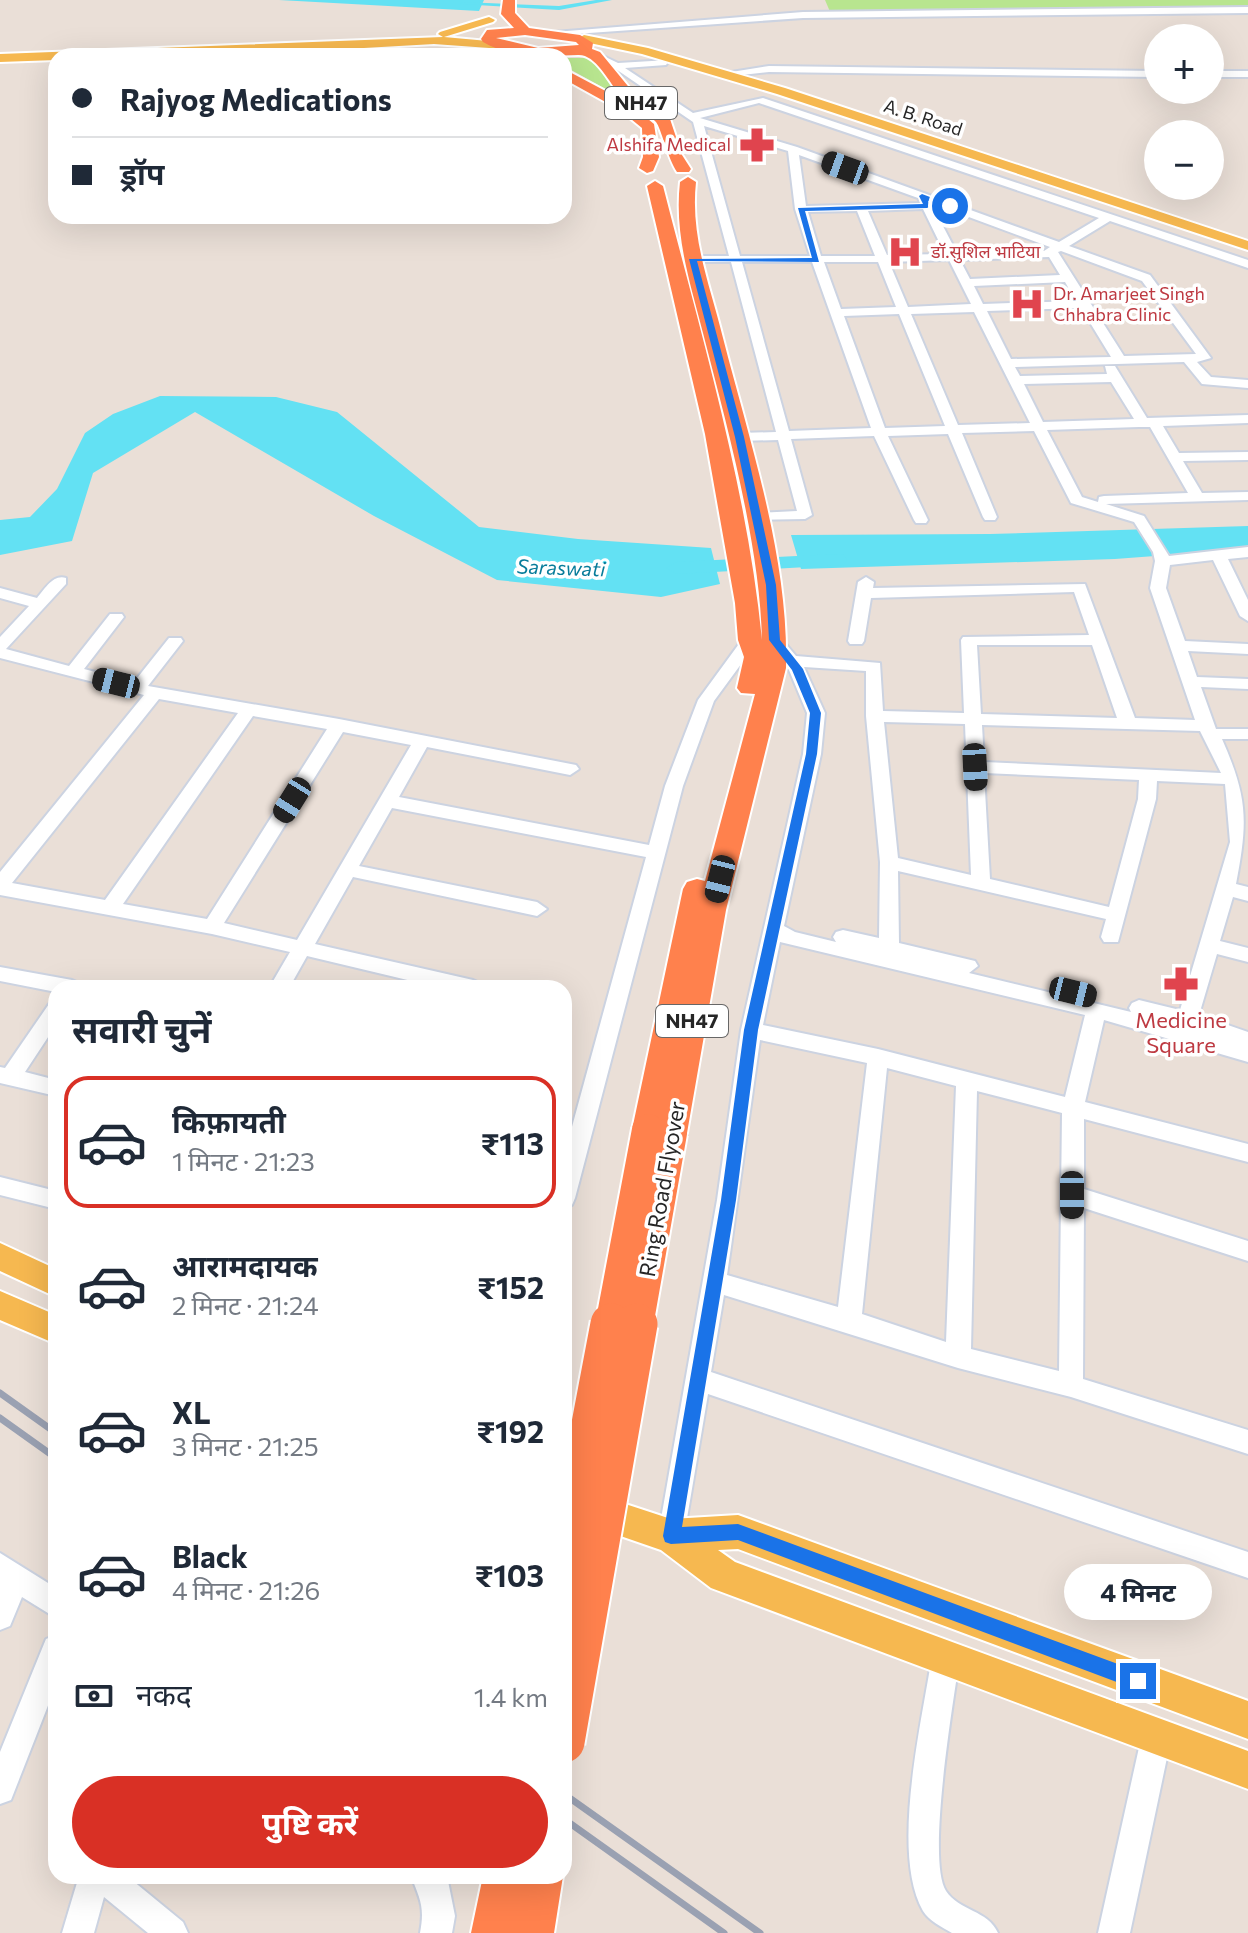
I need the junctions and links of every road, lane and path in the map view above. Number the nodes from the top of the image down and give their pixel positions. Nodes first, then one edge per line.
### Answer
1 (509, 5) edge
2 (1248, 12) edge
3 (492, 24) edge
4 (661, 28) junction
5 (525, 31) junction
6 (546, 33) junction
7 (645, 43) junction
8 (585, 46) junction
9 (165, 48) edge
10 (293, 48) edge
11 (523, 48) edge
12 (569, 48) edge
13 (48, 53) edge
14 (48, 54) edge
15 (0, 55) edge
16 (666, 62) junction
17 (616, 66) junction
18 (724, 74) junction
19 (1144, 74) edge
20 (1224, 74) edge
21 (1248, 74) edge
22 (572, 77) edge
23 (767, 98) junction
24 (696, 118) junction
25 (793, 149) junction
26 (686, 175) junction
27 (651, 177) junction
28 (925, 201) junction
29 (861, 208) junction
30 (801, 209) junction
31 (1107, 218) junction
32 (1248, 246) edge
33 (1057, 250) junction
34 (1248, 252) edge
35 (955, 256) junction
36 (693, 259) junction
37 (738, 259) junction
38 (882, 259) junction
39 (817, 260) junction
40 (1248, 264) edge
41 (1066, 278) junction
42 (966, 283) junction
43 (1086, 304) junction
44 (977, 308) junction
45 (904, 310) junction
46 (837, 313) junction
47 (1187, 358) junction
48 (1112, 360) junction
49 (1006, 363) junction
50 (1115, 378) junction
51 (1014, 380) junction
52 (1248, 384) edge
53 (1212, 401) dead end
54 (1248, 419) edge
55 (1224, 420) junction
56 (1149, 424) junction
57 (1039, 428) junction
58 (953, 431) junction
59 (880, 434) junction
60 (739, 437) junction
61 (784, 437) junction
62 (1248, 456) edge
63 (1175, 457) junction
64 (1248, 496) edge
65 (1197, 497) junction
66 (1076, 500) junction
67 (990, 517) dead end
68 (921, 520) dead end
69 (758, 526) junction
70 (1248, 552) edge
71 (1218, 554) junction
72 (1162, 556) junction
73 (61, 581) dead end
74 (0, 593) edge
75 (758, 594) junction
76 (40, 604) junction
77 (1248, 616) edge
78 (116, 617) dead end
79 (762, 640) junction
80 (1099, 640) junction
81 (175, 641) dead end
82 (856, 641) dead end
83 (0, 646) edge
84 (1179, 646) junction
85 (1248, 649) edge
86 (0, 653) edge
87 (791, 661) junction
88 (73, 672) junction
89 (1190, 682) junction
90 (1248, 684) edge
91 (146, 691) junction
92 (250, 708) junction
93 (875, 716) junction
94 (973, 720) junction
95 (339, 724) junction
96 (1128, 724) junction
97 (1209, 730) junction
98 (1248, 734) edge
99 (422, 741) junction
100 (975, 767) junction
101 (570, 769) dead end
102 (1148, 775) junction
103 (1233, 779) junction
104 (389, 801) junction
105 (656, 853) junction
106 (889, 862) junction
107 (348, 870) junction
108 (981, 883) junction
109 (0, 886) edge
110 (1226, 888) junction
111 (1248, 894) edge
112 (111, 906) junction
113 (537, 909) dead end
114 (1116, 915) junction
115 (212, 927) junction
116 (773, 928) junction
117 (1111, 937) dead end
118 (1209, 945) junction
119 (889, 947) junction
120 (302, 948) junction
121 (1248, 955) edge
122 (0, 974) edge
123 (284, 980) edge
124 (400, 980) edge
125 (48, 983) edge
126 (1096, 1010) junction
127 (1188, 1019) junction
128 (48, 1020) edge
129 (751, 1030) junction
130 (1248, 1040) edge
131 (1248, 1054) edge
132 (878, 1057) junction
133 (5, 1076) edge
134 (967, 1080) junction
135 (48, 1085) edge
136 (1073, 1107) junction
137 (660, 1132) junction
138 (1248, 1153) edge
139 (572, 1168) edge
140 (0, 1186) edge
141 (1072, 1195) junction
142 (48, 1198) edge
143 (1248, 1251) edge
144 (0, 1256) edge
145 (48, 1280) edge
146 (714, 1282) junction
147 (0, 1305) edge
148 (849, 1321) junction
149 (48, 1326) edge
150 (958, 1357) junction
151 (697, 1379) junction
152 (1071, 1386) junction
153 (1248, 1442) edge
154 (572, 1504) edge
155 (572, 1535) edge
156 (671, 1536) junction
157 (1248, 1565) edge
158 (8, 1572) edge
159 (48, 1599) edge
160 (0, 1616) edge
161 (946, 1656) junction
162 (48, 1669) edge
163 (572, 1691) edge
164 (1248, 1720) edge
165 (1157, 1734) junction
166 (1248, 1770) edge
167 (0, 1789) edge
168 (92, 1884) edge
169 (113, 1884) edge
170 (434, 1884) edge
171 (504, 1884) edge
172 (539, 1884) edge
173 (78, 1933) edge
174 (172, 1933) edge
175 (436, 1933) edge
176 (495, 1933) edge
177 (530, 1933) edge
178 (982, 1933) edge
179 (1114, 1933) edge

1 - 5 highway
2 - 4 street
2 - 6 street
3 - 5 highway
3 - 9 main road
3 - 10 main road
3 - 11 highway
4 - 7 street
4 - 8 street
5 - 6 highway
6 - 8 highway
7 - 8 main road, A. B. Road
7 - 18 main road, A. B. Road
8 - 12 highway
8 - 16 main road, A. B. Road
8 - 17 street
8 - 26 highway, NH47
13 - 15 main road
14 - 15 main road
16 - 17 street
16 - 23 main road, A. B. Road
17 - 24 street
18 - 19 street
18 - 32 main road, A. B. Road
20 - 21 street
22 - 27 highway
23 - 24 street
23 - 31 street
23 - 34 main road, A. B. Road
24 - 25 street
24 - 37 street
25 - 28 street
25 - 30 street
26 - 27 highway
26 - 36 highway
27 - 75 highway
28 - 29 street
28 - 33 street
28 - 35 street
29 - 30 street
29 - 38 street
30 - 39 street
31 - 33 street
31 - 40 street
33 - 35 street
33 - 41 street
33 - 47 street
35 - 38 street
35 - 42 street
36 - 37 street
36 - 60 highway
37 - 39 street
37 - 61 street
38 - 39 street
38 - 45 street
39 - 46 street
41 - 42 street
41 - 43 street
42 - 44 street
43 - 44 street
43 - 48 street
44 - 45 street
44 - 49 street
45 - 46 street
45 - 58 street
46 - 59 street
47 - 48 street
47 - 52 street
48 - 49 street
48 - 50 street
49 - 51 street
50 - 51 street
50 - 56 street
51 - 57 street
53 - 55 street
54 - 55 street
55 - 56 street
56 - 57 street
56 - 63 street
57 - 58 street
57 - 66 street
58 - 59 street
58 - 67 street
59 - 61 street
59 - 68 street
60 - 61 street
60 - 69 highway
61 - 69 street
62 - 63 street
63 - 65 street
64 - 65 street
65 - 66 street
66 - 72 street
69 - 75 highway
70 - 71 street
71 - 72 street
71 - 77 street
72 - 84 street
73 - 76 street
74 - 76 street
75 - 79 highway, Ring Road Flyover
76 - 83 street
78 - 88 street
79 - 87 street
79 - 105 street
79 - 137 highway, Ring Road Flyover / NH47
80 - 82 street
80 - 94 street
80 - 96 street
81 - 91 street
84 - 85 street
84 - 89 street
86 - 88 street
87 - 93 street
87 - 116 street
88 - 91 street
89 - 90 street
89 - 97 street
91 - 92 street
91 - 109 street
92 - 95 street
92 - 112 street
93 - 94 street
93 - 106 street
94 - 96 street
94 - 100 street
95 - 99 street
95 - 115 street
96 - 97 street
97 - 98 street
97 - 103 street
99 - 101 street
99 - 104 street
100 - 102 street
100 - 108 street
102 - 103 street
102 - 114 street
103 - 110 street
104 - 105 street
104 - 107 street
105 - 139 street
106 - 108 street
106 - 119 street
107 - 113 street
107 - 120 street
108 - 114 street
109 - 112 street
110 - 111 street
110 - 118 street
112 - 115 street
114 - 117 street
115 - 120 street
116 - 119 street
116 - 126 street
116 - 129 street
118 - 121 street
118 - 127 street
119 - 127 street
120 - 123 street
120 - 124 street
122 - 125 street
126 - 131 street
126 - 136 street
127 - 130 street
128 - 133 street
129 - 132 street
129 - 146 street
132 - 134 street
132 - 148 street
133 - 135 street
134 - 136 street
134 - 150 street
136 - 138 street
136 - 141 street
137 - 155 highway, Ring Road Flyover, bridge
137 - 163 highway, Ring Road Flyover, bridge
140 - 142 street
141 - 143 street
141 - 152 street
144 - 145 main road
146 - 148 street
146 - 151 street
147 - 149 main road
148 - 150 street
150 - 152 street
151 - 156 street
151 - 157 street
152 - 153 street
154 - 156 main road
156 - 161 main road
156 - 164 main road
158 - 159 street
158 - 160 street
161 - 165 main road
161 - 178 street
162 - 167 street
165 - 166 main road
165 - 179 street
168 - 173 street
169 - 174 street
170 - 175 street
171 - 176 highway
172 - 177 highway

